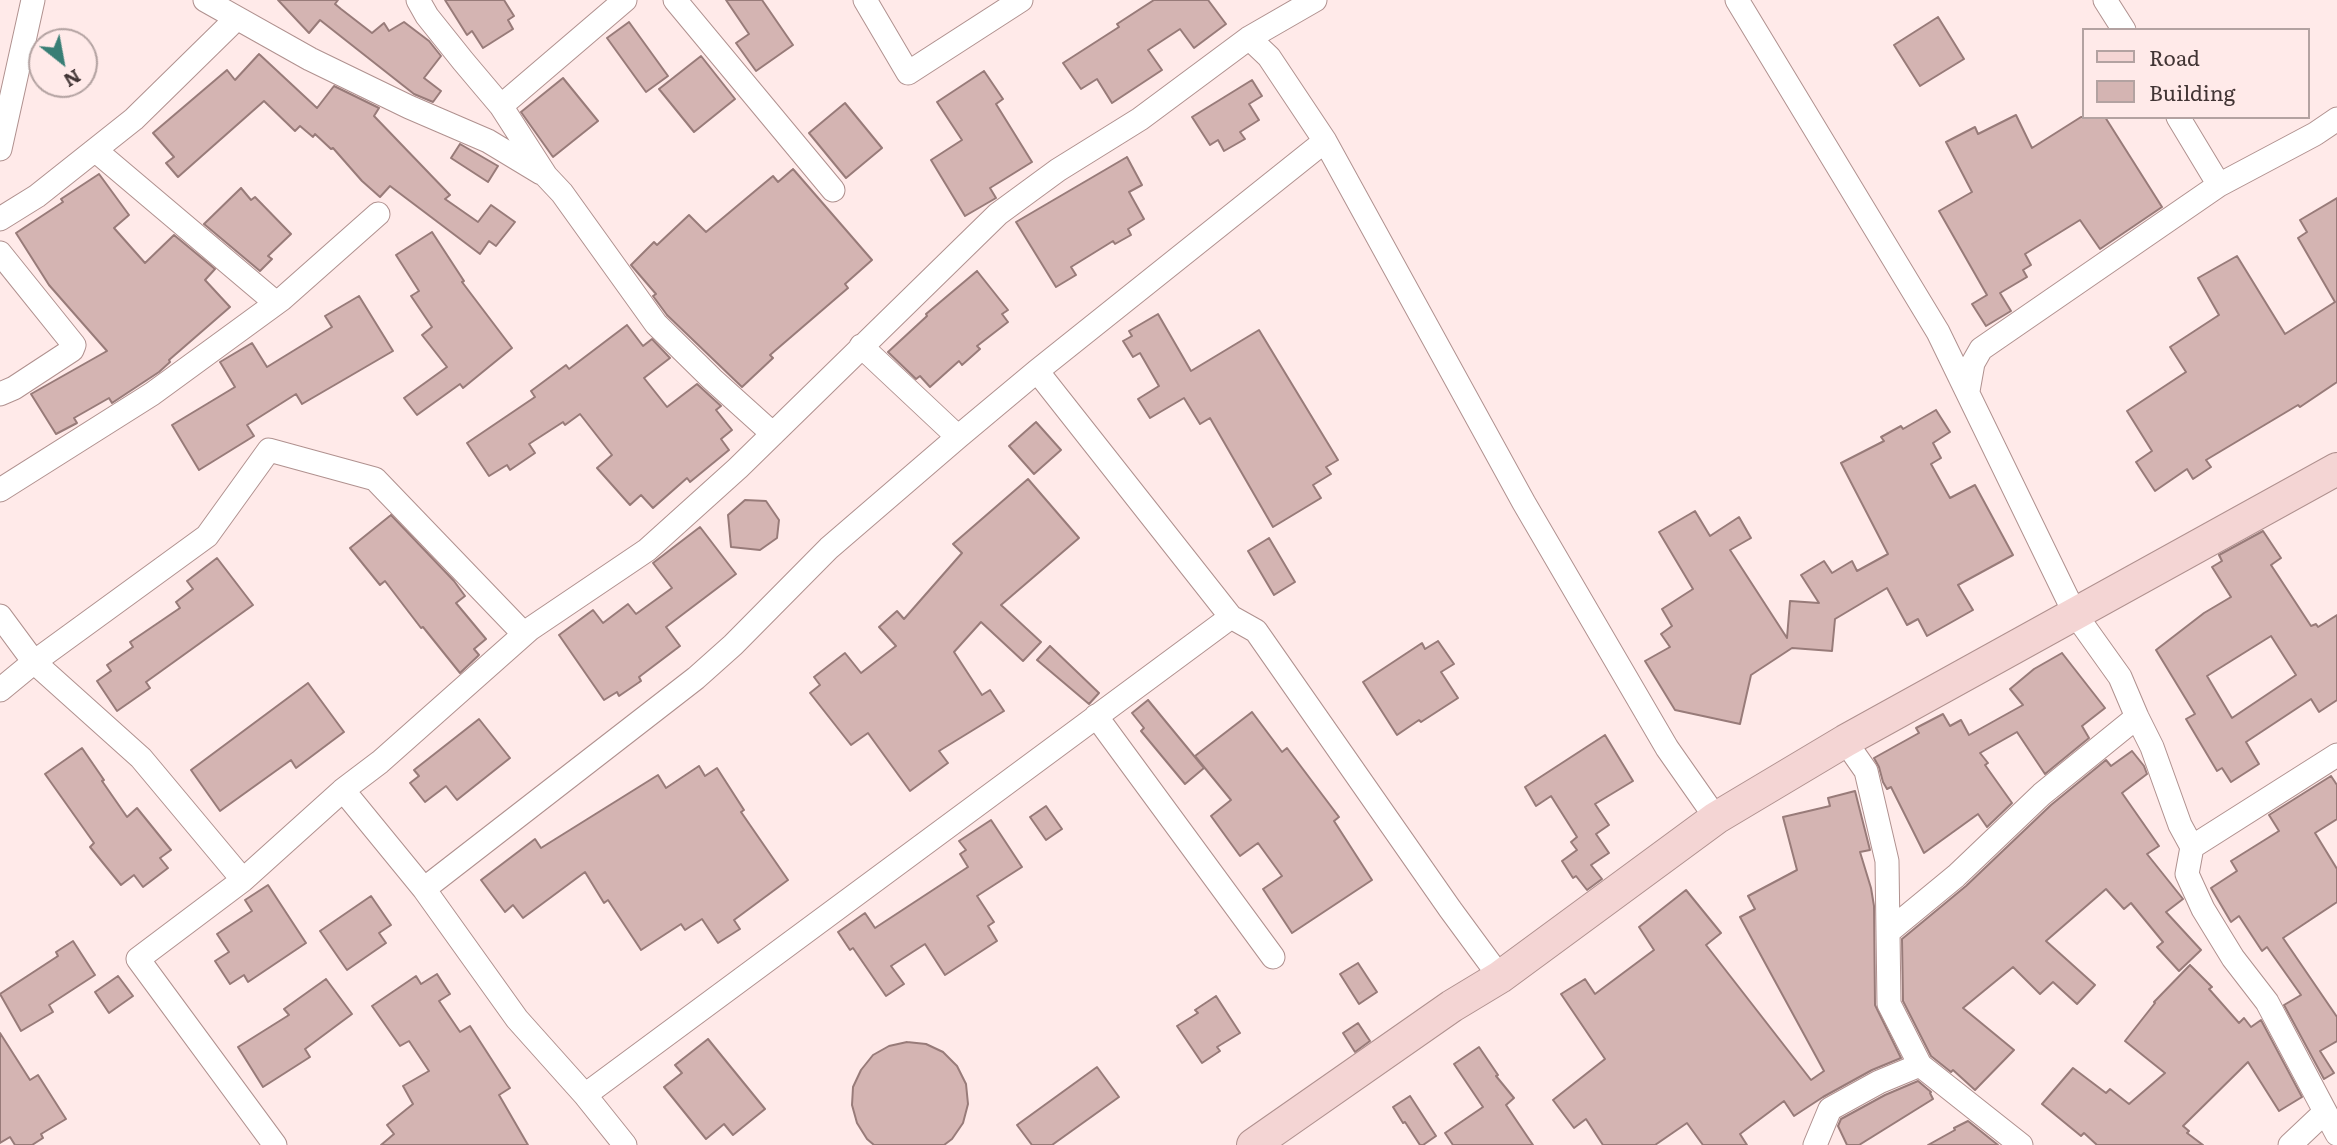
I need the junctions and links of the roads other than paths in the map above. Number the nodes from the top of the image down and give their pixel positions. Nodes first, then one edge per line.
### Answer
1 (33, 0) edge
2 (205, 0) edge
3 (418, 0) edge
4 (625, 0) edge
5 (676, 0) edge
6 (865, 0) edge
7 (1021, 0) edge
8 (1315, 0) edge
9 (1737, 0) edge
10 (2105, 0) edge
11 (237, 18) junction
12 (2123, 28) edge
13 (1249, 38) junction
14 (501, 106) junction
15 (2179, 119) edge
16 (2337, 119) edge
17 (1325, 141) junction
18 (0, 149) edge
19 (95, 150) junction
20 (546, 176) junction
21 (2219, 185) junction
22 (833, 190) dead end
23 (378, 214) dead end
24 (0, 219) edge
25 (0, 253) edge
26 (276, 303) junction
27 (861, 346) junction
28 (1037, 371) junction
29 (1968, 391) junction
30 (0, 394) edge
31 (774, 434) junction
32 (958, 437) junction
33 (2337, 469) edge
34 (0, 489) edge
35 (2075, 614) junction
36 (0, 616) edge
37 (1231, 617) junction
38 (524, 634) junction
39 (34, 662) junction
40 (0, 690) edge
41 (1096, 716) junction
42 (2137, 718) junction
43 (1845, 741) junction
44 (2337, 755) edge
45 (343, 790) junction
46 (1716, 818) junction
47 (2192, 847) junction
48 (243, 880) junction
49 (424, 890) junction
50 (1888, 932) junction
51 (1273, 957) dead end
52 (1500, 977) junction
53 (1920, 1065) junction
54 (585, 1096) junction
55 (2325, 1111) junction
56 (2337, 1134) edge
57 (275, 1145) edge
58 (625, 1145) edge
59 (1252, 1145) edge
60 (1815, 1145) edge
61 (2021, 1145) edge
62 (2290, 1145) edge

1 - 18 street
2 - 11 street
3 - 14 street
4 - 14 street
5 - 22 street
6 - 7 street
8 - 13 street
9 - 29 street
10 - 12 street
11 - 19 street
11 - 20 street
13 - 17 street
13 - 27 street
14 - 20 street
15 - 21 street
16 - 21 street
17 - 28 street
17 - 46 street
19 - 24 street
19 - 26 street
20 - 31 street
21 - 29 street
23 - 26 street
25 - 30 street
26 - 34 street
27 - 31 street
27 - 32 street
28 - 32 street
28 - 37 street
29 - 35 street
31 - 38 street
32 - 49 street
33 - 35 street
35 - 42 street
35 - 43 street
36 - 39 street
37 - 41 street
37 - 52 street
38 - 39 street
38 - 45 street
39 - 40 street
39 - 48 street
41 - 51 street
41 - 54 street
42 - 47 street
42 - 50 street
43 - 46 street
43 - 50 street
44 - 47 street
45 - 48 street
45 - 49 street
46 - 52 street
47 - 55 street
48 - 57 street
49 - 54 street
50 - 53 street
52 - 59 street
53 - 60 street
53 - 61 street
54 - 58 street
55 - 56 street
55 - 62 street

